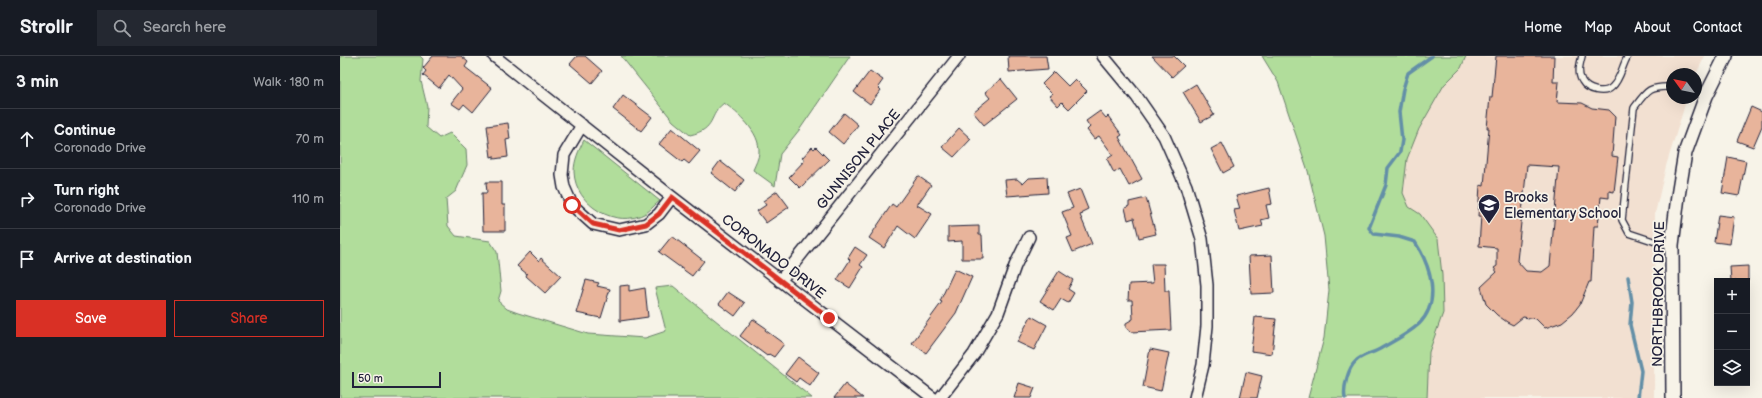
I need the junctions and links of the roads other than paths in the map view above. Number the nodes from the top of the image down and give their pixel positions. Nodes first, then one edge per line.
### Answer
1 (494, 56) edge
2 (959, 56) edge
3 (1103, 56) edge
4 (1582, 56) edge
5 (1628, 56) edge
6 (1726, 56) edge
7 (1666, 87) edge
8 (1702, 93) edge
9 (1699, 104) edge
10 (582, 125) junction
11 (672, 197) junction
12 (1029, 237) dead end
13 (1672, 245) junction
14 (780, 281) junction
15 (932, 398) edge
16 (940, 398) edge
17 (1195, 398) edge
18 (1673, 398) edge

1 - 10 street, CORONADO DRIVE
2 - 14 street, GUNNISON PLACE
3 - 17 street
4 - 5 lane
6 - 8 street, NORTHBROOK DRIVE
7 - 13 lane
9 - 13 street, NORTHBROOK DRIVE
10 - 11 street, CORONADO DRIVE
10 - 11 street
11 - 14 street, CORONADO DRIVE
12 - 16 street
13 - 18 street, NORTHBROOK DRIVE
14 - 15 street, CORONADO DRIVE

